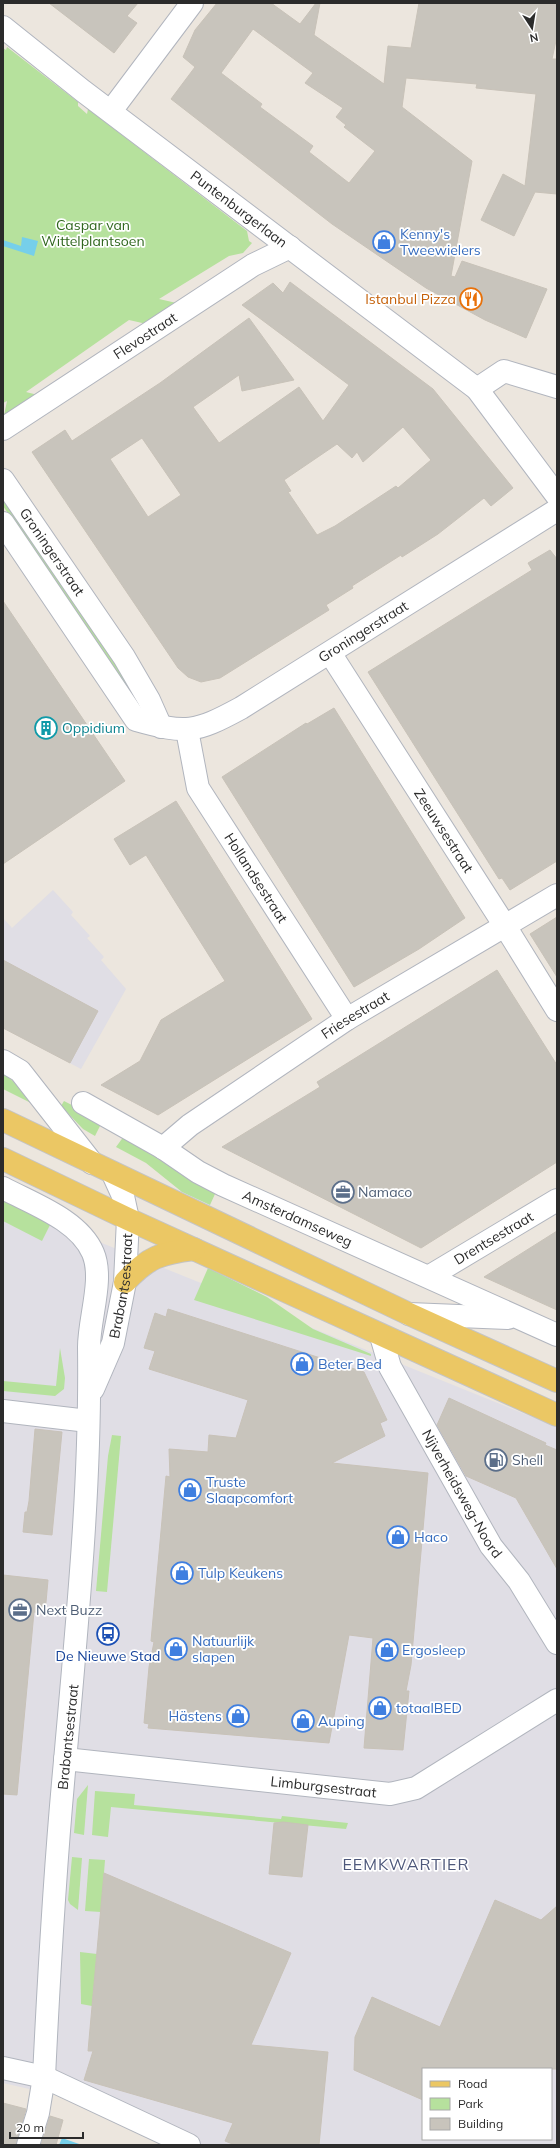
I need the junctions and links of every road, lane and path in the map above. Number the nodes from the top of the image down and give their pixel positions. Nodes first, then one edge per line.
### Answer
1 (192, 3) edge
2 (3, 27) edge
3 (111, 111) junction
4 (290, 247) junction
5 (557, 387) edge
6 (477, 389) junction
7 (3, 429) edge
8 (3, 480) edge
9 (557, 496) edge
10 (557, 510) edge
11 (3, 523) edge
12 (330, 652) junction
13 (161, 727) junction
14 (186, 730) junction
15 (557, 895) edge
16 (505, 926) junction
17 (557, 1010) edge
18 (347, 1019) junction
19 (3, 1061) edge
20 (83, 1103) dead end
21 (8, 1121) edge
22 (163, 1148) junction
23 (3, 1159) edge
24 (92, 1163) junction
25 (113, 1174) junction
26 (3, 1188) edge
27 (557, 1200) edge
28 (128, 1219) junction
29 (194, 1249) junction
30 (430, 1276) junction
31 (125, 1282) junction
32 (409, 1314) junction
33 (520, 1318) junction
34 (557, 1335) edge
35 (381, 1336) junction
36 (557, 1381) edge
37 (90, 1396) junction
38 (3, 1411) edge
39 (557, 1415) edge
40 (88, 1421) junction
41 (557, 1643) edge
42 (557, 1700) edge
43 (65, 1760) junction
44 (3, 2068) edge
45 (44, 2077) junction
46 (28, 2145) edge
47 (189, 2145) edge

1 - 3 street
2 - 3 street, Puntenburgerlaan
3 - 4 street, Puntenburgerlaan
4 - 6 street, Puntenburgerlaan
4 - 7 street, Flevostraat
5 - 6 street
6 - 9 street, Puntenburgerlaan
8 - 13 street, Groningerstraat
10 - 12 street, Groningerstraat
11 - 13 street, Groningerstraat
12 - 14 street, Groningerstraat
12 - 16 street, Zeeuwsestraat
13 - 14 street, Groningerstraat
14 - 18 street, Hollandsestraat
15 - 16 street, Friesestraat
16 - 17 street, Zeeuwsestraat
16 - 18 street, Friesestraat
18 - 22 street, Friesestraat
19 - 24 street
20 - 22 street, Amsterdamseweg
21 - 24 main road, Amsterdamseweg
22 - 30 street, Amsterdamseweg
23 - 28 main road
24 - 25 main road, Amsterdamseweg
25 - 28 street, Brabantsestraat
25 - 32 main road, Amsterdamseweg
26 - 37 street, Brabantsestraat
27 - 30 street, Drentsestraat
28 - 29 main road
28 - 31 street, Brabantsestraat
29 - 31 main road
29 - 35 main road
30 - 33 street, Amsterdamseweg
31 - 37 street, Brabantsestraat
32 - 33 street, Amsterdamseweg
32 - 36 main road, Amsterdamseweg
33 - 34 street, Amsterdamseweg
35 - 39 main road
35 - 41 street, Nijverheidsweg-Noord
37 - 40 street, Brabantsestraat
38 - 40 street
40 - 43 street, Brabantsestraat
42 - 43 street, Limburgsestraat
43 - 45 street, Brabantsestraat
44 - 45 street
45 - 46 street, Brabantsestraat
45 - 47 street

